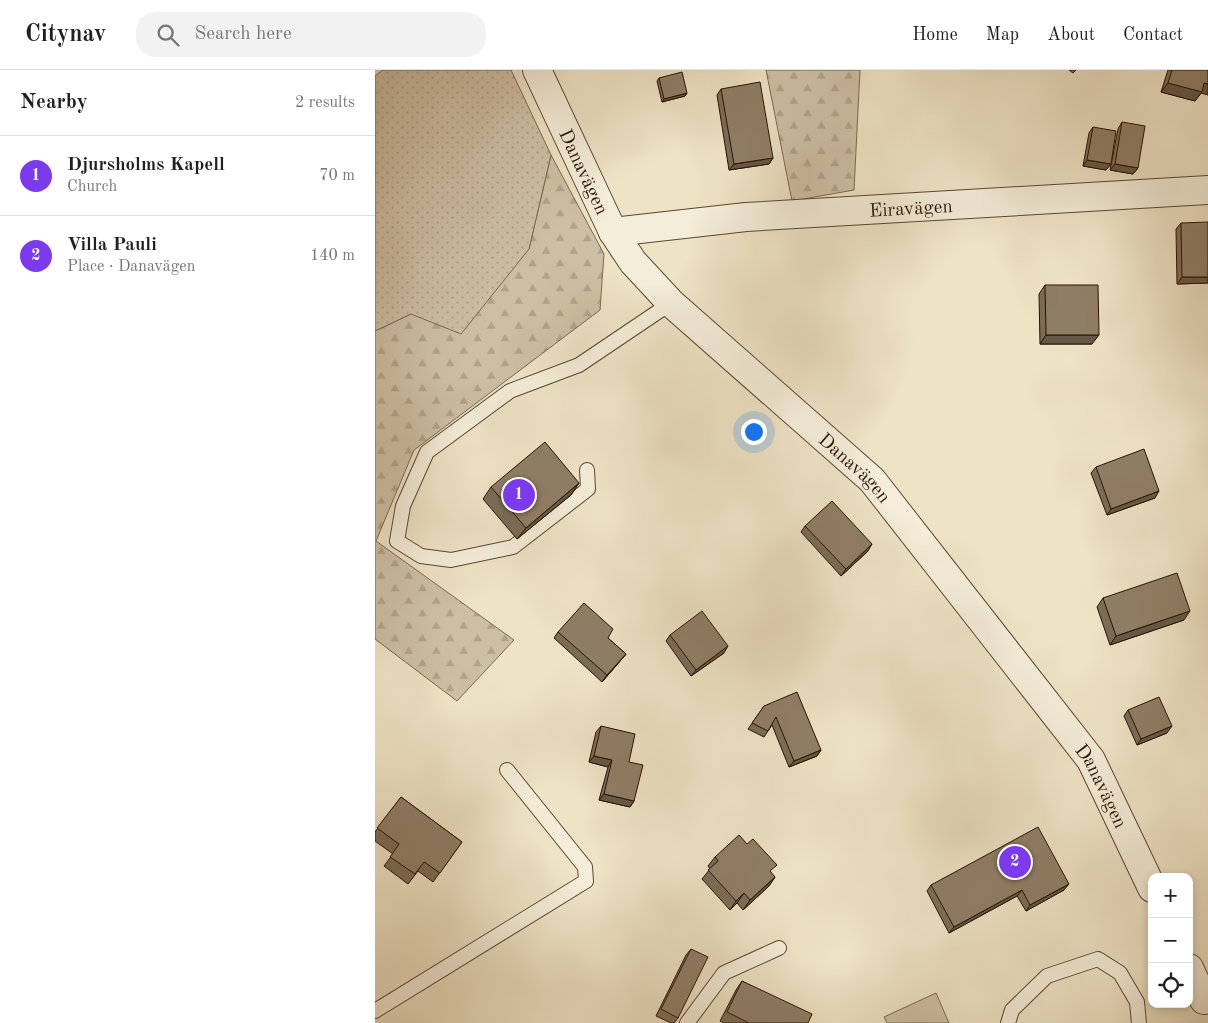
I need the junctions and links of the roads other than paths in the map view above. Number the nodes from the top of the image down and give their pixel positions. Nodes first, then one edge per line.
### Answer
1 (543, 71) edge
2 (1208, 190) edge
3 (613, 232) junction
4 (671, 303) junction
5 (587, 470) dead end
6 (507, 770) dead end
7 (1148, 880) edge
8 (779, 948) dead end
9 (1193, 978) edge
10 (1204, 1007) edge
11 (375, 1011) edge
12 (687, 1023) edge
13 (1008, 1023) edge
14 (1139, 1023) edge

1 - 3 street, Danavägen
2 - 3 street, Eiravägen
3 - 4 street, Danavägen
4 - 5 lane
4 - 7 street, Danavägen
6 - 11 lane
8 - 12 lane
9 - 10 street
13 - 14 lane

